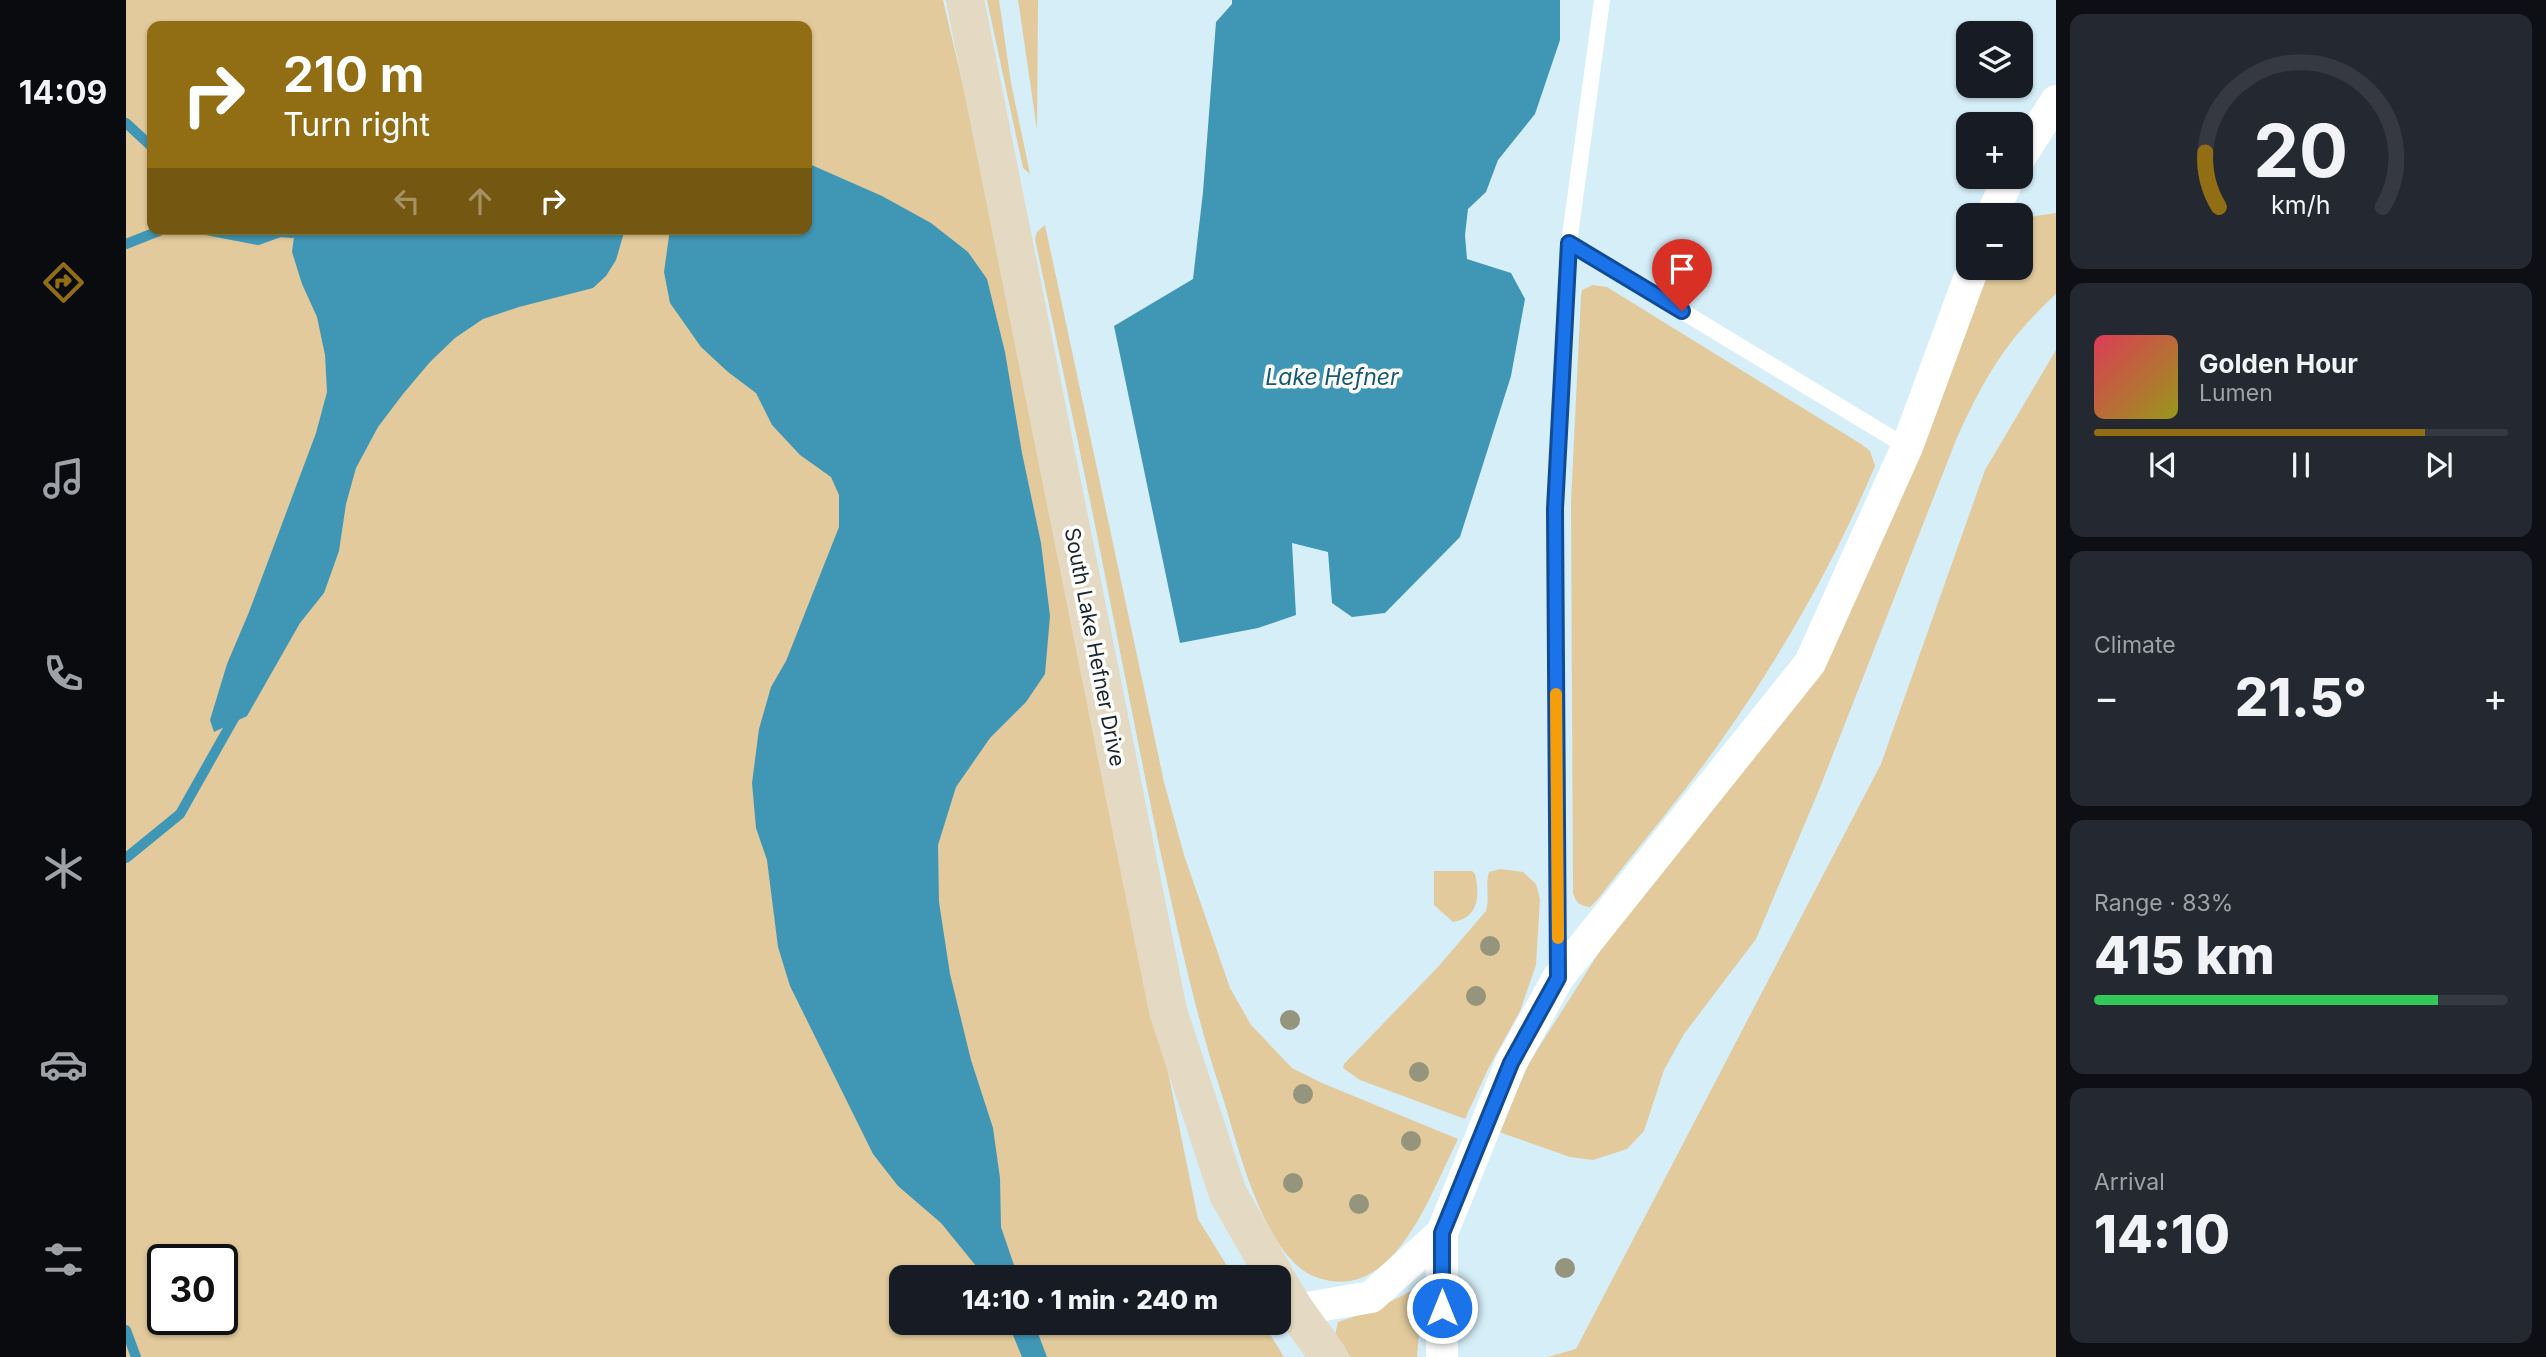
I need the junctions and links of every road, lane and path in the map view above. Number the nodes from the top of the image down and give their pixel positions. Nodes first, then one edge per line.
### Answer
1 (965, 0) edge
2 (1602, 0) edge
3 (2056, 101) edge
4 (2033, 137) edge
5 (1569, 243) junction
6 (1969, 280) edge
7 (1908, 447) junction
8 (1558, 978) junction
9 (1442, 1233) junction
10 (1269, 1265) edge
11 (1291, 1297) edge
12 (1291, 1303) edge
13 (1329, 1357) edge
14 (1442, 1357) edge

1 - 10 street, South Lake Hefner Drive
2 - 5 lane
3 - 4 street
5 - 7 lane
5 - 8 lane
6 - 7 street
7 - 8 street
8 - 9 street
9 - 11 street
9 - 14 street
12 - 13 street

